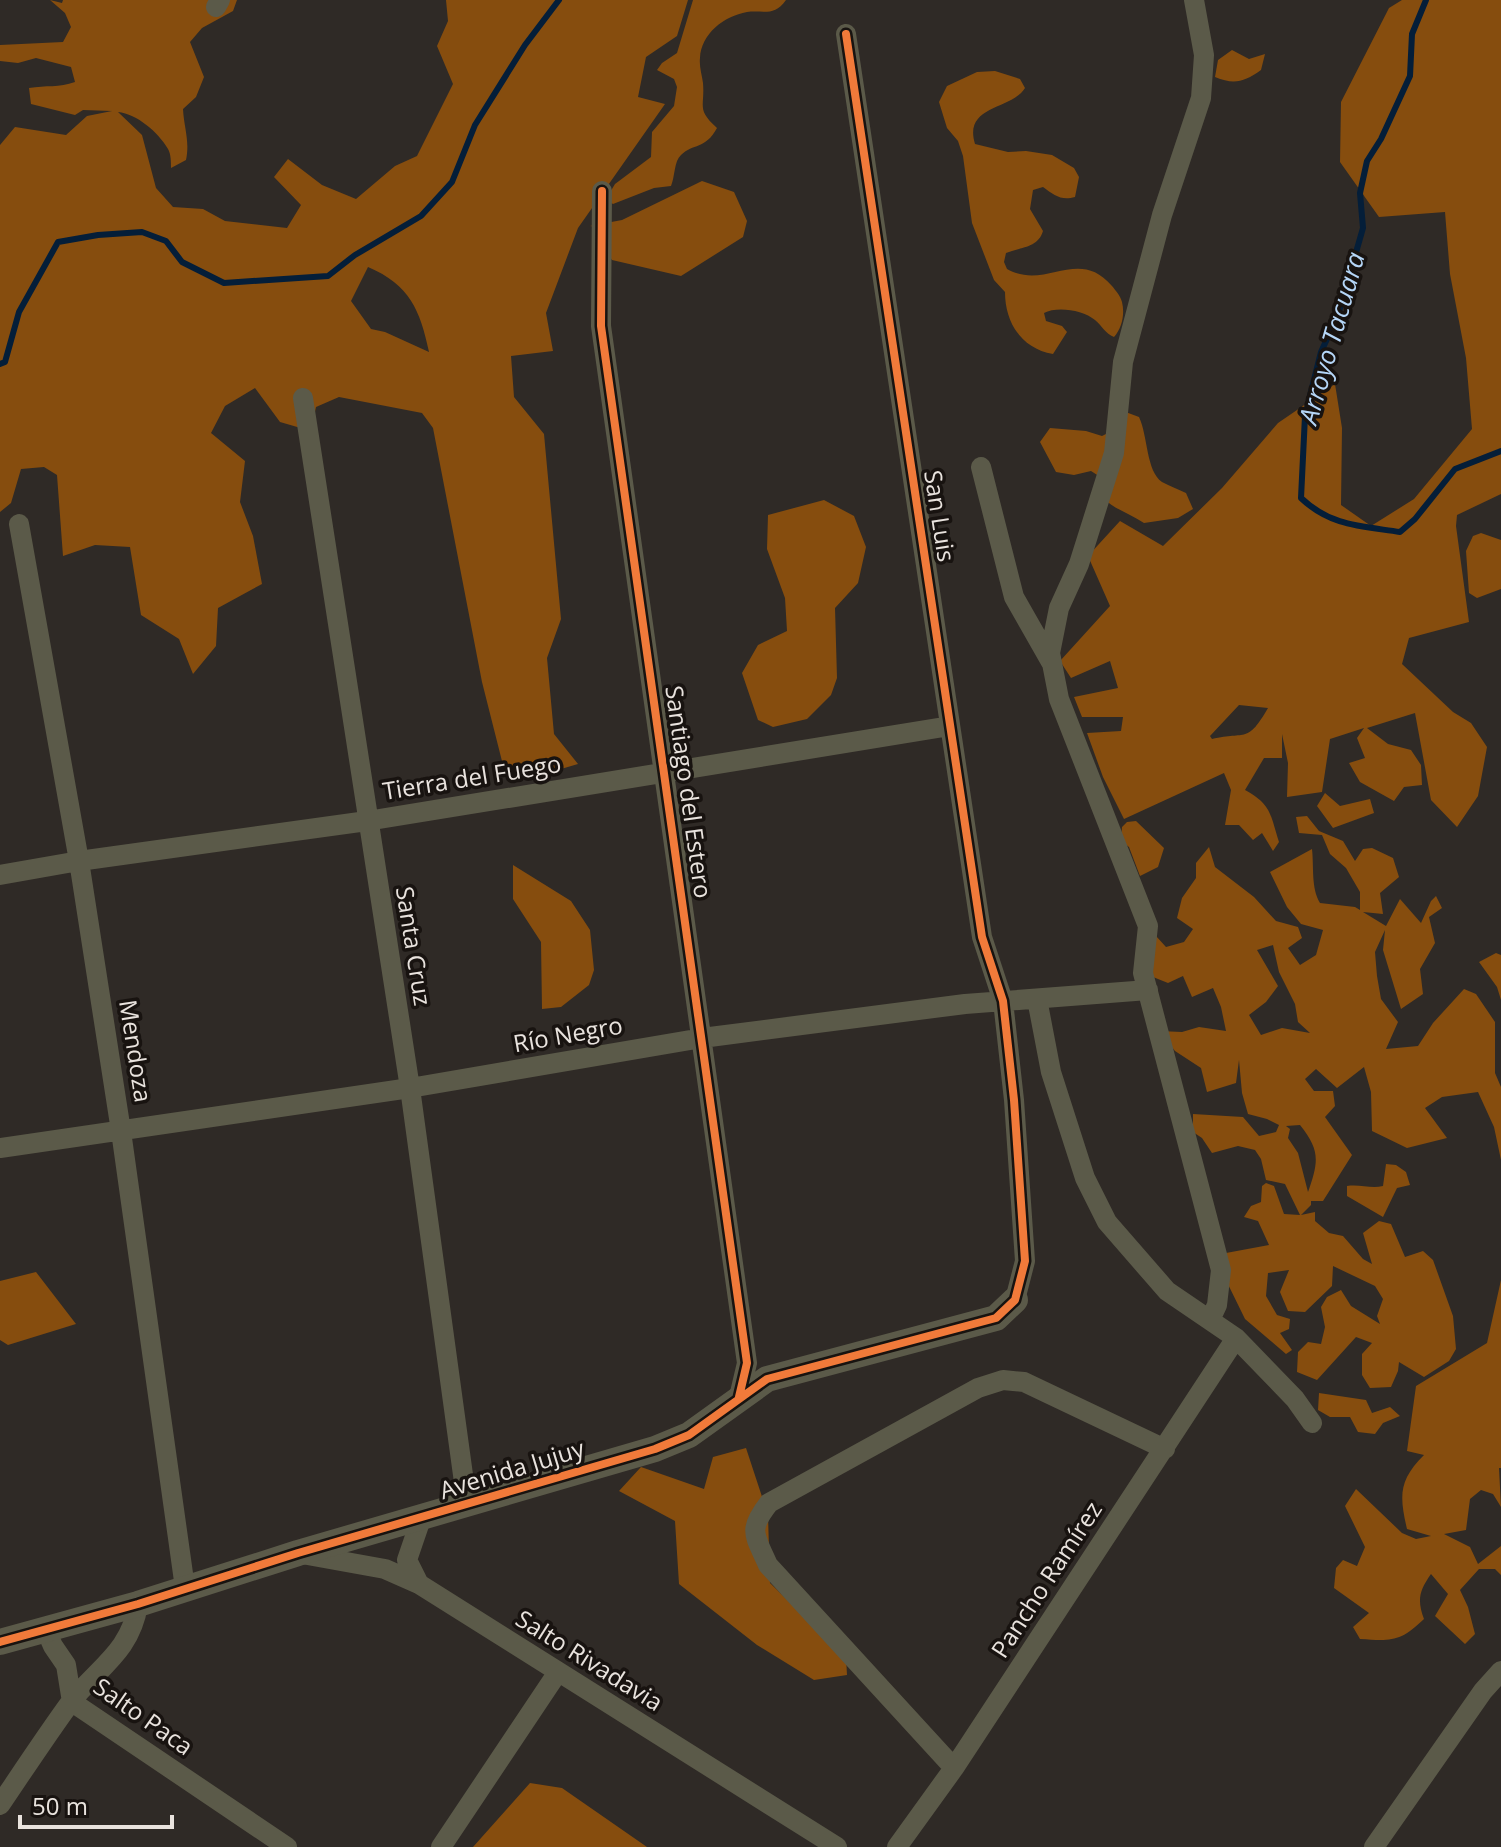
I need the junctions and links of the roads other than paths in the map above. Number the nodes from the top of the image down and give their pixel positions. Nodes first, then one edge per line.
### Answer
1 (1194, 0) edge
2 (846, 34) dead end
3 (602, 191) dead end
4 (303, 398) dead end
5 (981, 467) dead end
6 (19, 524) dead end
7 (1051, 662) junction
8 (950, 726) junction
9 (666, 773) junction
10 (367, 821) junction
11 (79, 861) junction
12 (0, 875) edge
13 (1148, 990) junction
14 (1037, 999) junction
15 (1003, 1001) junction
16 (702, 1038) junction
17 (410, 1088) junction
18 (121, 1131) junction
19 (0, 1148) edge
20 (1015, 1300) joint
21 (1210, 1320) junction
22 (1236, 1338) junction
23 (739, 1397) junction
24 (1312, 1423) dead end
25 (1165, 1449) junction
26 (467, 1504) junction
27 (421, 1519) junction
28 (298, 1553) junction
29 (419, 1584) junction
30 (185, 1588) junction
31 (138, 1604) junction
32 (46, 1630) junction
33 (0, 1642) edge
34 (1501, 1671) edge
35 (558, 1672) junction
36 (72, 1702) junction
37 (954, 1768) junction
38 (0, 1805) edge
39 (287, 1847) edge
40 (441, 1847) edge
41 (837, 1847) edge
42 (897, 1847) edge
43 (1374, 1847) edge

1 - 7 street
2 - 8 street, San Luis
3 - 9 street, Santiago del Estero
4 - 10 street, Santa Cruz
5 - 7 street
6 - 11 street, Mendoza
7 - 13 street
8 - 9 street, Tierra del Fuego
8 - 15 street, San Luis
9 - 10 street, Tierra del Fuego
9 - 16 street, Santiago del Estero
10 - 11 street, Tierra del Fuego
10 - 17 street, Santa Cruz
11 - 12 street, Tierra del Fuego
11 - 18 street, Mendoza
13 - 14 street, Río Negro
13 - 21 street
14 - 15 street, Río Negro
14 - 21 street
15 - 16 street, Río Negro
15 - 20 street, San Luis
16 - 17 street, Río Negro
16 - 23 street, Santiago del Estero
17 - 18 street, Río Negro
17 - 26 street, Santa Cruz
18 - 19 street, Río Negro
18 - 30 street, Mendoza
20 - 23 street, Avenida Jujuy
21 - 22 street
22 - 24 street
22 - 25 street, Pancho Ramírez
23 - 26 street, Avenida Jujuy
25 - 37 street, Pancho Ramírez
25 - 37 street
26 - 27 street, Avenida Jujuy
27 - 28 street, Avenida Jujuy
27 - 29 street
28 - 29 street, Salto Rivadavia
28 - 30 street, Avenida Jujuy
29 - 35 street, Salto Rivadavia
30 - 31 street, Avenida Jujuy
31 - 32 street, Avenida Jujuy
31 - 36 street
32 - 33 street, Avenida Jujuy
32 - 36 street, Salto Paca
34 - 43 street
35 - 40 street
35 - 41 street, Salto Rivadavia
36 - 38 street
36 - 39 street, Salto Paca
37 - 42 street, Pancho Ramírez

